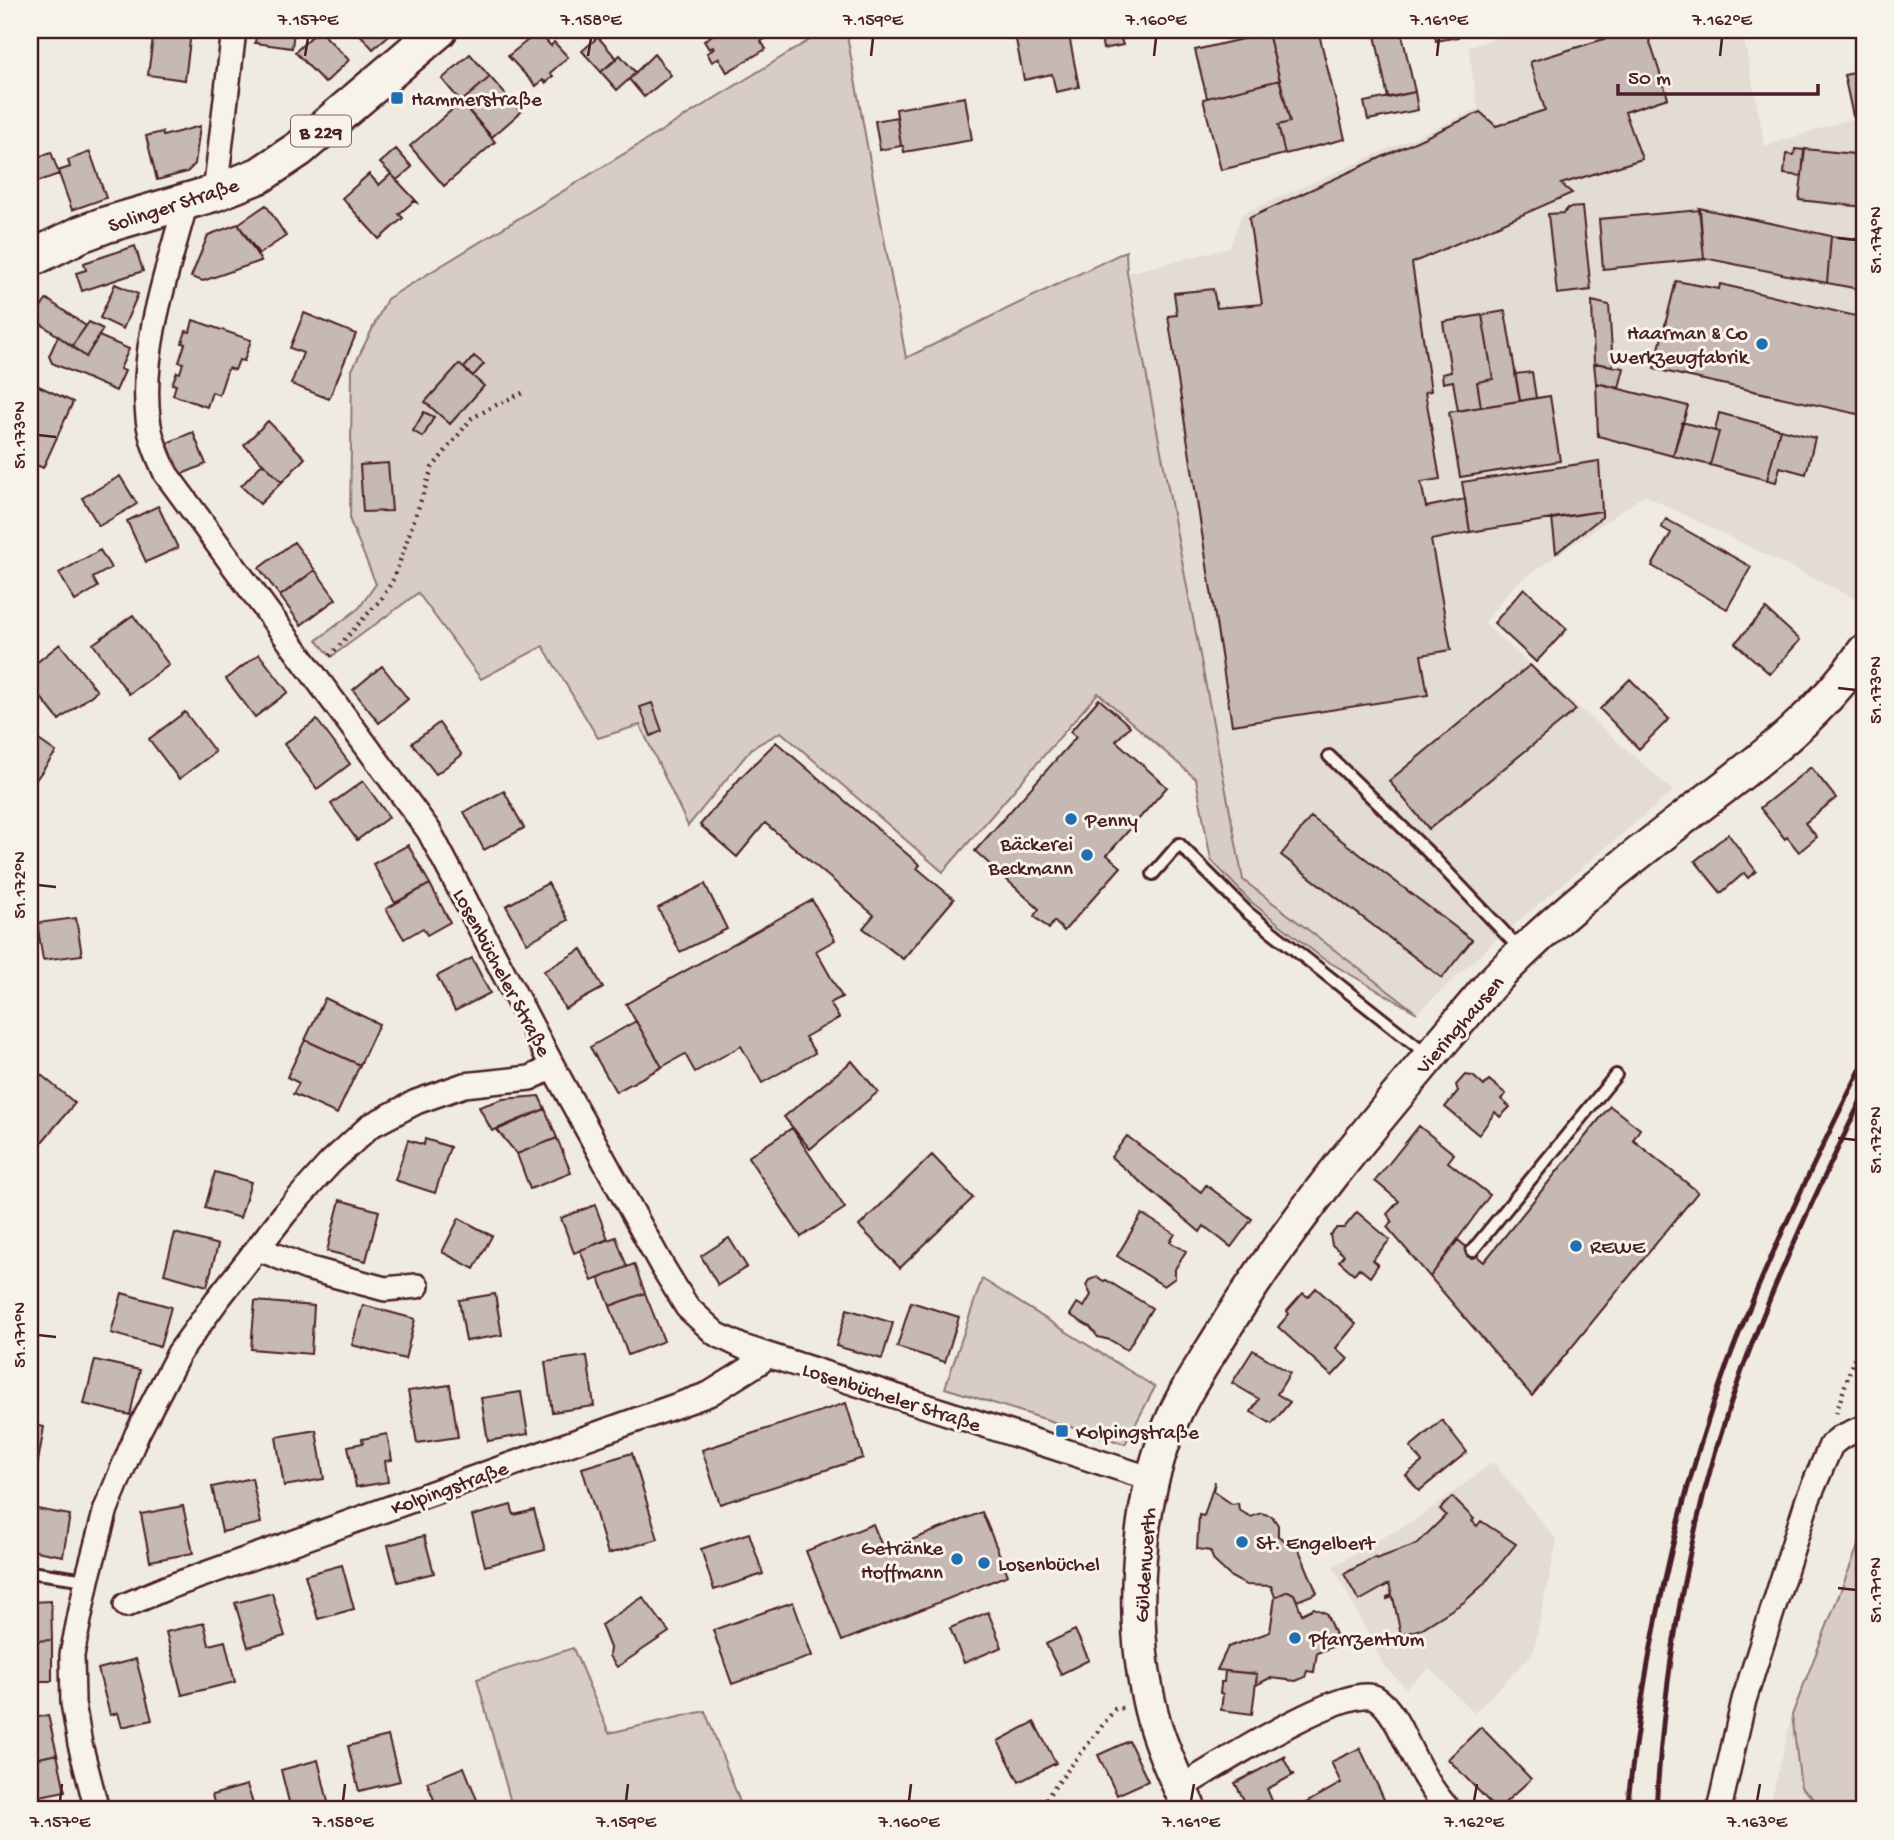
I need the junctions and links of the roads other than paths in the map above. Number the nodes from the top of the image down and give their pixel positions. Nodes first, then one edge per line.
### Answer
1 (234, 30) edge
2 (439, 30) edge
3 (200, 198) junction
4 (30, 259) edge
5 (1864, 651) edge
6 (1329, 756) dead end
7 (1153, 874) dead end
8 (1522, 951) junction
9 (1430, 1057) junction
10 (553, 1067) junction
11 (1616, 1076) dead end
12 (259, 1249) junction
13 (1472, 1251) dead end
14 (417, 1286) dead end
15 (761, 1354) junction
16 (1864, 1427) edge
17 (1152, 1479) junction
18 (30, 1573) edge
19 (87, 1580) junction
20 (126, 1605) dead end
21 (1185, 1799) edge
22 (97, 1810) edge
23 (1448, 1810) edge
24 (1719, 1810) edge

1 - 3 street
2 - 3 main road, Solinger Straße / B 229
3 - 4 main road, Solinger Straße / B 229
3 - 10 street, Losenbücheler Straße
5 - 8 main road, Vieringhausen
6 - 8 lane
7 - 9 lane
8 - 9 main road, Vieringhausen
9 - 17 main road, Vieringhausen
10 - 12 street
10 - 15 street, Losenbücheler Straße
11 - 13 lane
12 - 14 street
12 - 19 street
15 - 17 street, Losenbücheler Straße
15 - 20 street, Kolpingstraße
16 - 24 street
17 - 21 main road, Güldenwerth
18 - 19 lane
19 - 22 street
21 - 23 street

